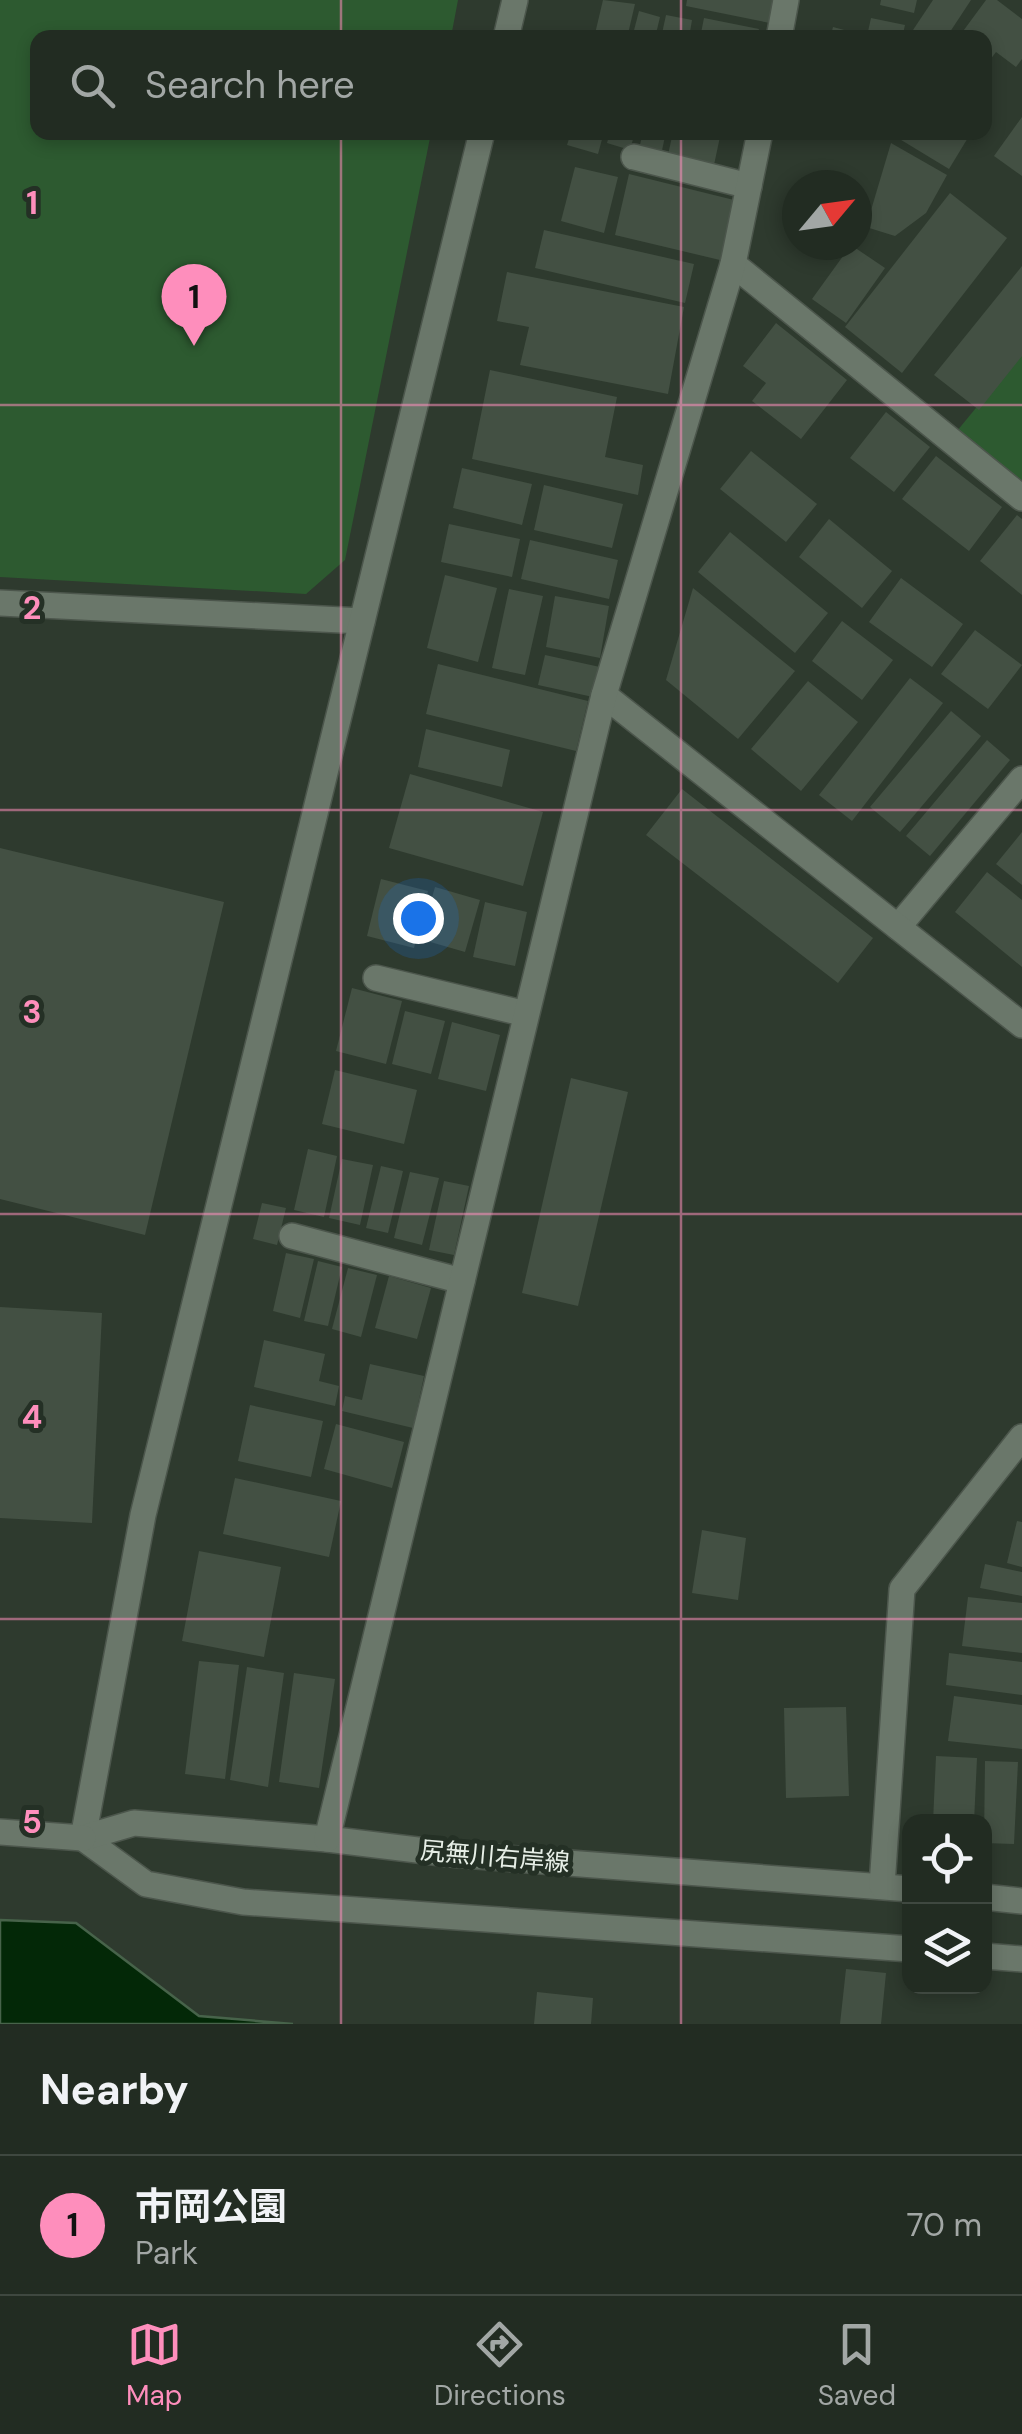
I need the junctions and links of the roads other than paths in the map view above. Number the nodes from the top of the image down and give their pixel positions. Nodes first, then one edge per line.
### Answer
1 (515, 0) edge
2 (786, 0) edge
3 (508, 30) edge
4 (780, 30) edge
5 (480, 140) edge
6 (758, 140) edge
7 (634, 157) dead end
8 (749, 186) junction
9 (733, 264) junction
10 (1022, 498) edge
11 (0, 603) edge
12 (362, 621) junction
13 (604, 695) junction
14 (1022, 779) edge
15 (898, 926) junction
16 (376, 978) dead end
17 (526, 1014) junction
18 (1022, 1025) edge
19 (292, 1236) dead end
20 (462, 1281) junction
21 (1022, 1437) edge
22 (0, 1832) edge
23 (83, 1838) junction
24 (327, 1839) junction
25 (882, 1886) junction
26 (902, 1888) edge
27 (992, 1899) edge
28 (1022, 1902) edge
29 (902, 1948) edge
30 (992, 1957) edge
31 (1022, 1960) edge

1 - 3 street
2 - 4 street
5 - 12 street
6 - 8 street
7 - 8 street
8 - 9 street
9 - 10 street
9 - 13 street
11 - 12 street
12 - 23 street
13 - 15 street
13 - 17 street
14 - 15 street
15 - 18 street
16 - 17 street
17 - 20 street
19 - 20 street
20 - 24 street
21 - 25 street
22 - 23 street, 尻無川右岸線
23 - 24 street, 尻無川右岸線
23 - 29 street
24 - 25 street, 尻無川右岸線
25 - 26 street, 尻無川右岸線
27 - 28 street
30 - 31 street

